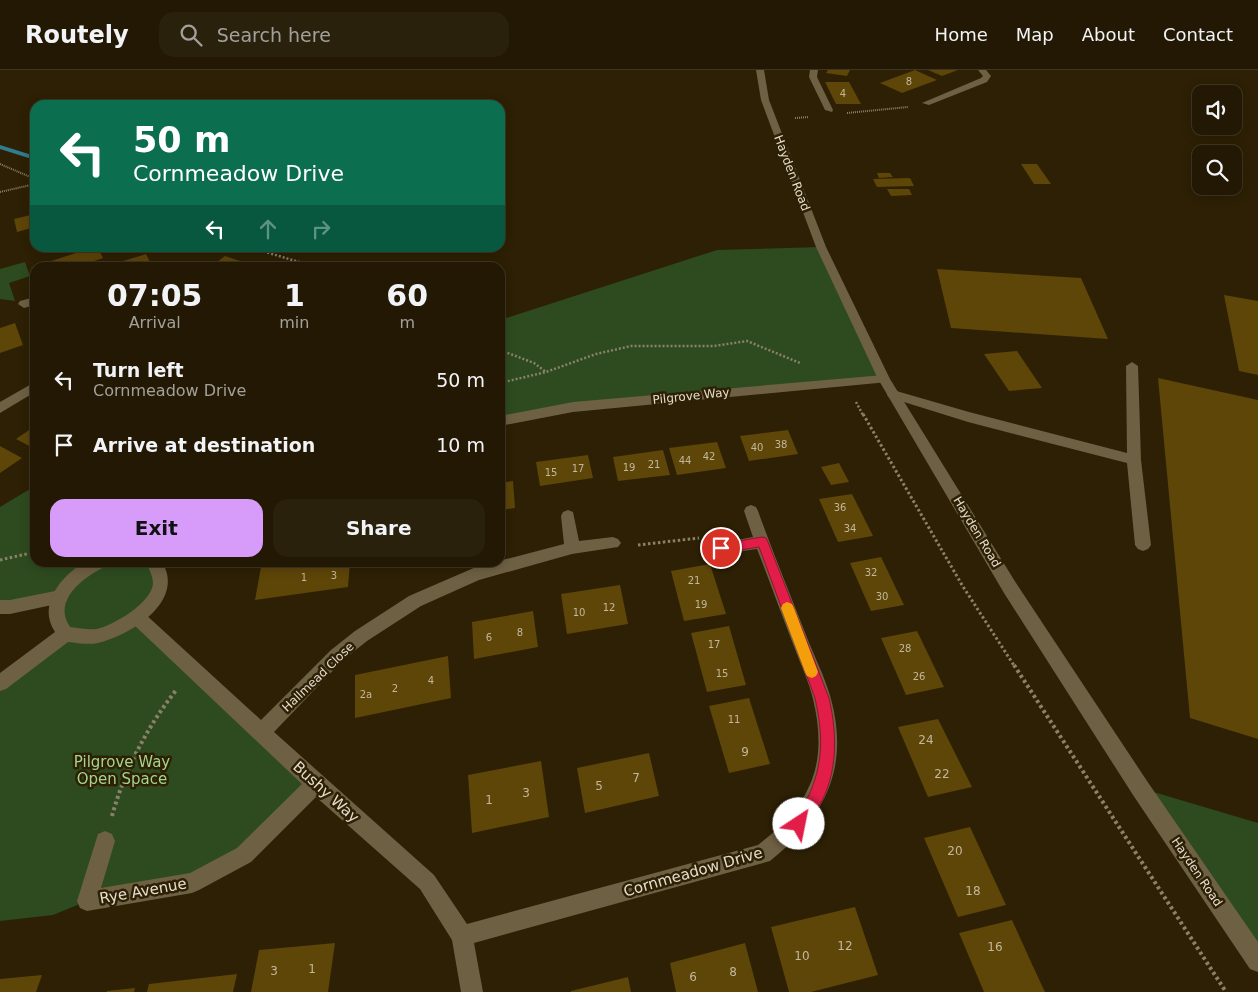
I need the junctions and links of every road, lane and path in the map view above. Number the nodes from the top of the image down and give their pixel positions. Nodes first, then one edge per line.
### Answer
1 (760, 70) edge
2 (814, 70) edge
3 (982, 70) edge
4 (926, 103) dead end
5 (829, 110) dead end
6 (0, 164) edge
7 (30, 177) edge
8 (30, 185) edge
9 (0, 192) edge
10 (266, 252) edge
11 (300, 262) edge
12 (505, 352) edge
13 (1132, 366) dead end
14 (546, 372) junction
15 (884, 379) junction
16 (844, 381) junction
17 (505, 382) edge
18 (30, 389) edge
19 (893, 394) junction
20 (0, 408) edge
21 (505, 421) edge
22 (1134, 460) junction
23 (751, 511) dead end
24 (568, 516) dead end
25 (762, 542) junction
26 (613, 543) joint
27 (1143, 545) dead end
28 (572, 548) junction
29 (721, 548) joint
30 (30, 553) edge
31 (0, 560) edge
32 (505, 566) edge
33 (91, 567) edge
34 (160, 567) edge
35 (502, 567) edge
36 (60, 597) junction
37 (0, 607) edge
38 (138, 618) junction
39 (65, 634) junction
40 (194, 670) junction
41 (0, 683) edge
42 (261, 733) junction
43 (316, 784) junction
44 (105, 841) joint
45 (462, 936) junction
46 (1258, 961) edge
47 (472, 992) edge
48 (1226, 992) edge

1 - 15 street, Hayden Road
2 - 5 street
3 - 4 street
6 - 7 path
8 - 9 path
10 - 11 path
12 - 14 path
13 - 22 street
14 - 16 path
14 - 17 path
15 - 16 street, Pilgrove Way
15 - 19 street, Hayden Road
16 - 21 street, Pilgrove Way
16 - 48 path
18 - 20 street
19 - 22 street
19 - 46 street, Hayden Road
22 - 27 street
23 - 25 street, Cornmeadow Drive
24 - 28 street
25 - 29 street
25 - 45 street, Cornmeadow Drive
26 - 28 street, Hallmead Close
26 - 29 path
28 - 32 street, Hallmead Close
30 - 31 path
33 - 36 street
34 - 38 street
35 - 42 street, Hallmead Close
36 - 37 street
36 - 39 street
38 - 39 street
38 - 40 street, Bushy Way
39 - 41 street
40 - 42 street, Bushy Way
40 - 44 path
42 - 43 street, Bushy Way
43 - 44 street, Rye Avenue
43 - 45 street, Bushy Way
45 - 47 street, Bushy Way

